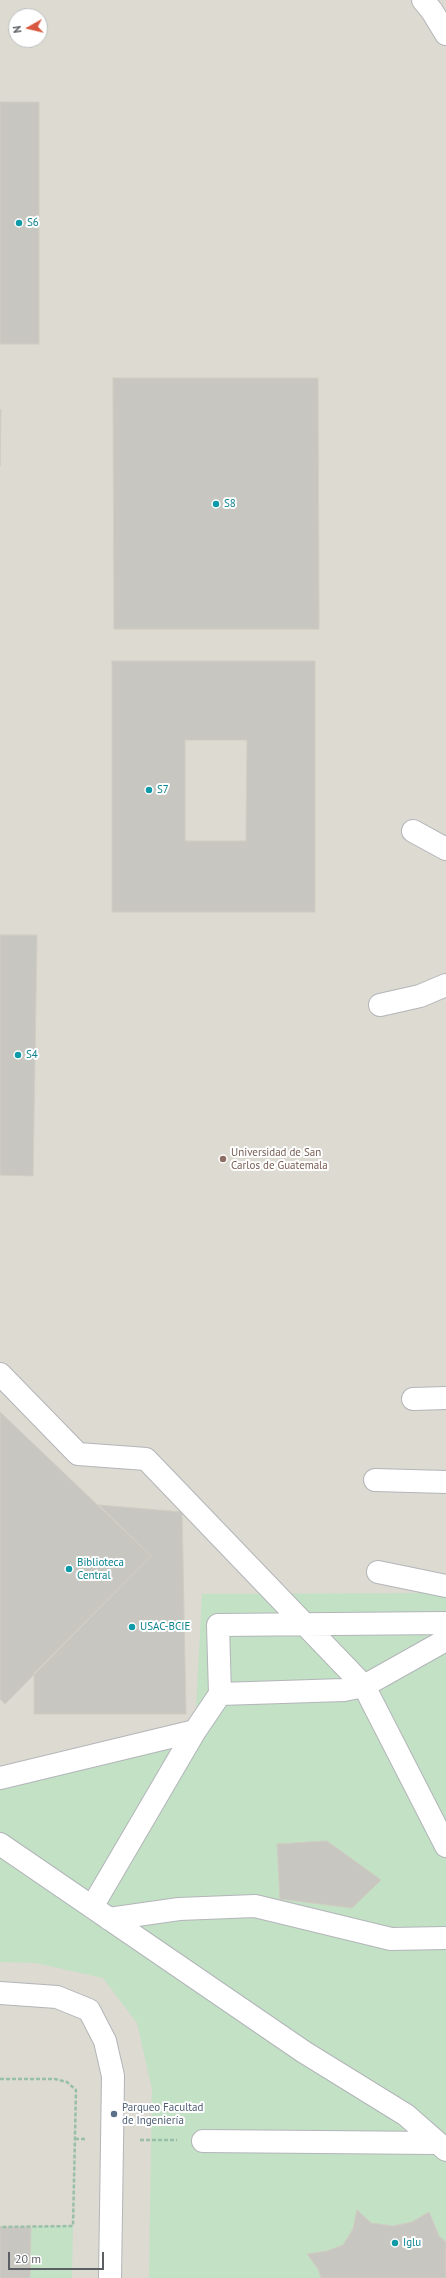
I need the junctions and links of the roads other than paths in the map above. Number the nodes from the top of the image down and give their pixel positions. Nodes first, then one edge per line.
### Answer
1 (422, 0) edge
2 (446, 34) edge
3 (413, 831) dead end
4 (446, 849) edge
5 (446, 985) edge
6 (380, 1005) dead end
7 (0, 1374) edge
8 (446, 1398) edge
9 (413, 1399) dead end
10 (375, 1480) dead end
11 (446, 1482) edge
12 (378, 1572) dead end
13 (446, 1586) edge
14 (446, 1623) edge
15 (303, 1624) junction
16 (446, 1640) edge
17 (364, 1686) junction
18 (220, 1694) junction
19 (195, 1731) junction
20 (0, 1778) edge
21 (0, 1844) edge
22 (446, 1846) edge
23 (100, 1913) junction
24 (446, 1938) edge
25 (0, 1993) edge
26 (203, 2141) dead end
27 (441, 2146) edge
28 (110, 2278) edge

1 - 2 street
3 - 4 street
5 - 6 street
7 - 15 street
8 - 9 street
10 - 11 street
12 - 13 street
14 - 15 street
15 - 17 street
15 - 18 street
16 - 17 street
17 - 18 street
17 - 22 street
18 - 19 street
19 - 20 street
19 - 23 street
21 - 23 street
23 - 24 street
23 - 27 street
25 - 28 street
26 - 27 street

